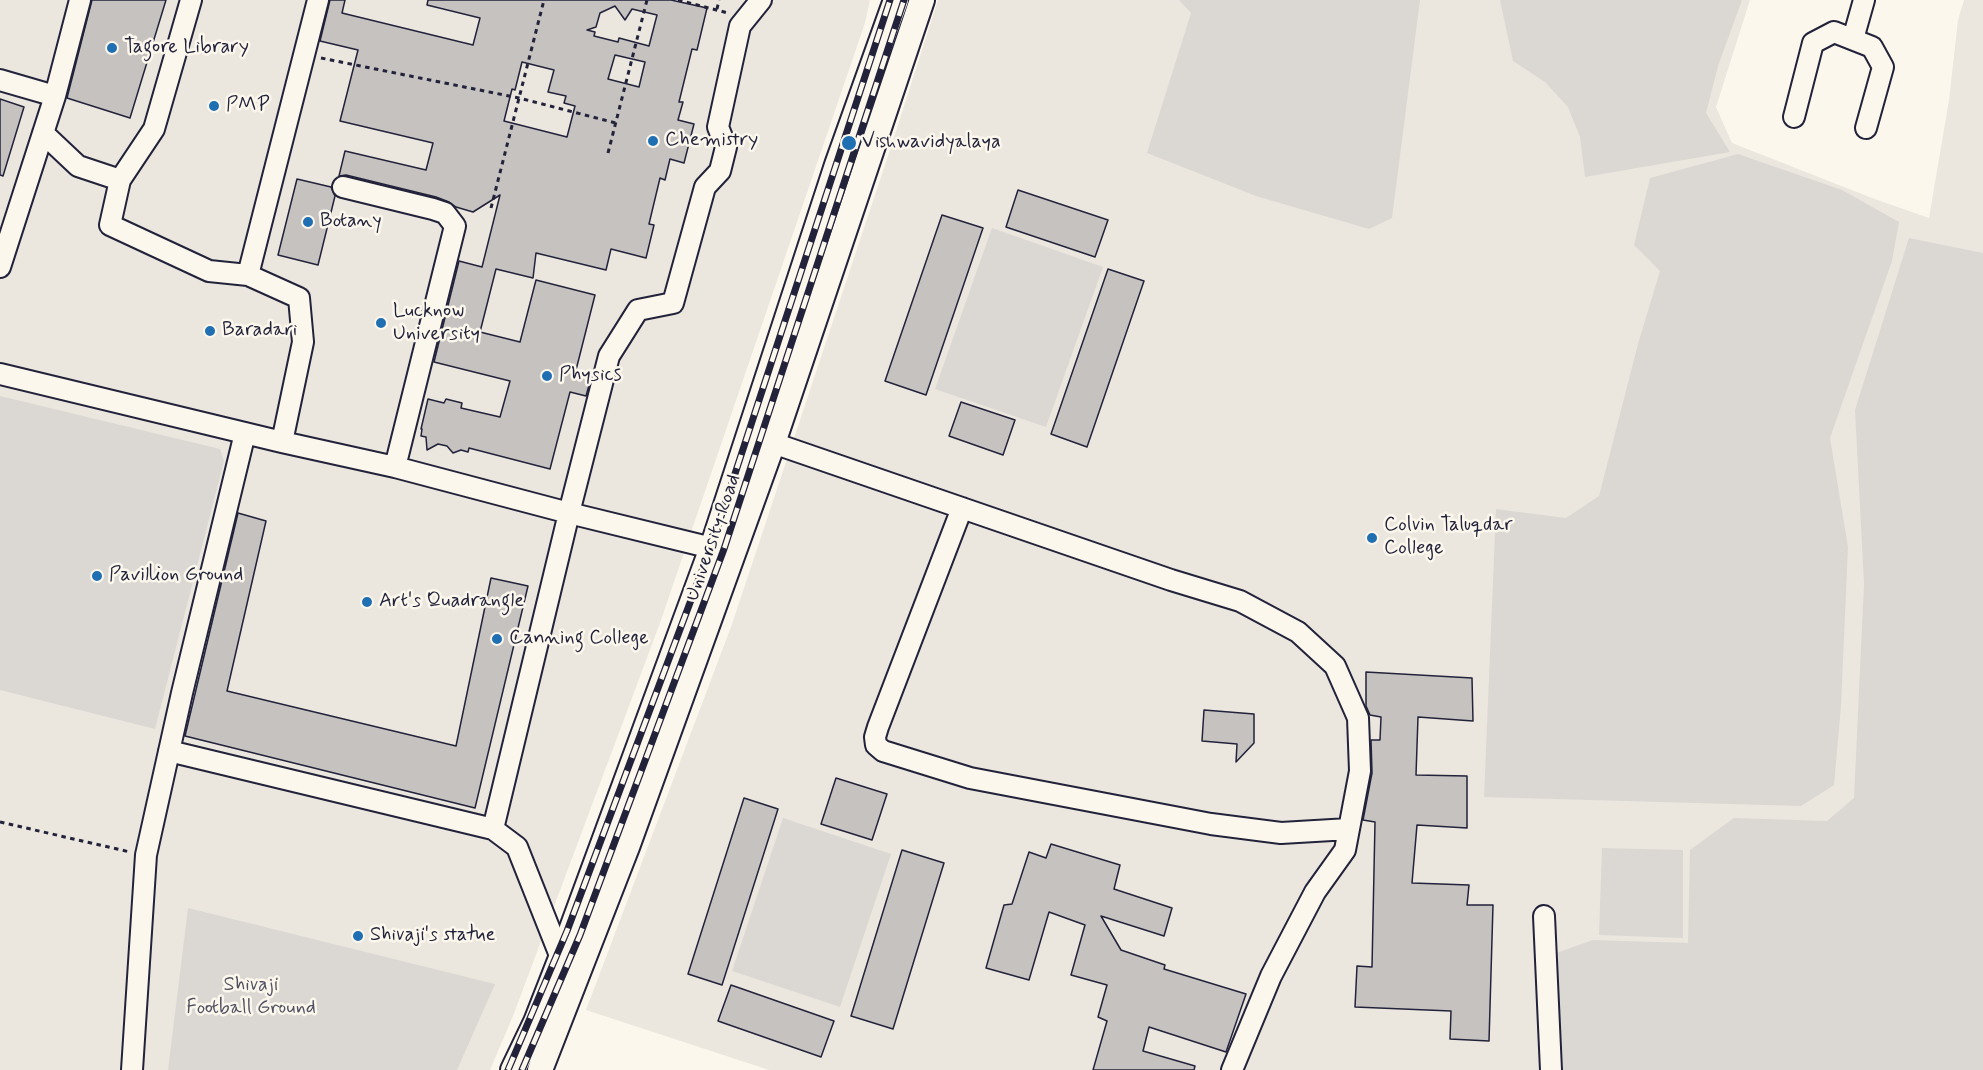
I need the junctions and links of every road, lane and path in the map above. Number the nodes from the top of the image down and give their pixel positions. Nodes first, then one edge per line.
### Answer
1 (80, 0) edge
2 (191, 0) edge
3 (318, 0) edge
4 (544, 0) edge
5 (647, 0) edge
6 (678, 0) edge
7 (719, 0) edge
8 (761, 0) edge
9 (896, 0) edge
10 (922, 0) edge
11 (1864, 0) edge
12 (717, 9) junction
13 (746, 19) junction
14 (1853, 39) junction
15 (305, 55) junction
16 (0, 80) edge
17 (55, 96) junction
18 (519, 98) junction
19 (1794, 117) dead end
20 (616, 123) junction
21 (1866, 128) dead end
22 (43, 133) junction
23 (608, 153) dead end
24 (120, 180) junction
25 (343, 187) dead end
26 (491, 208) dead end
27 (0, 267) edge
28 (248, 275) junction
29 (0, 374) edge
30 (244, 433) junction
31 (282, 442) junction
32 (782, 445) junction
33 (395, 467) junction
34 (962, 508) junction
35 (569, 513) junction
36 (712, 548) junction
37 (169, 751) junction
38 (0, 822) edge
39 (493, 829) junction
40 (1349, 829) junction
41 (146, 855) junction
42 (1544, 916) dead end
43 (564, 970) junction
44 (545, 1068) edge
45 (132, 1070) edge
46 (513, 1070) edge
47 (1232, 1070) edge
48 (1551, 1070) edge

1 - 17 street
2 - 24 street
3 - 15 street
4 - 18 path
5 - 20 path
6 - 12 path
7 - 12 path
8 - 13 street
9 - 36 main road, University Road
10 - 32 main road, University Road
11 - 14 street
12 - 13 path
13 - 35 street
14 - 19 street
14 - 21 street
15 - 18 path
15 - 28 street
16 - 17 street
17 - 22 street
18 - 20 path
18 - 26 path
20 - 23 path
22 - 24 street
22 - 27 street
24 - 28 street
25 - 33 street
28 - 31 street
29 - 30 street
30 - 31 street
30 - 37 street
31 - 33 street
32 - 34 street
32 - 43 main road, University Road
33 - 35 street
34 - 40 street
34 - 40 street
35 - 36 street
35 - 39 street
36 - 43 main road, University Road
37 - 39 street
37 - 41 street
38 - 41 path
39 - 43 street
40 - 47 street
41 - 45 street
42 - 48 street
43 - 44 main road, University Road
43 - 46 main road, University Road

